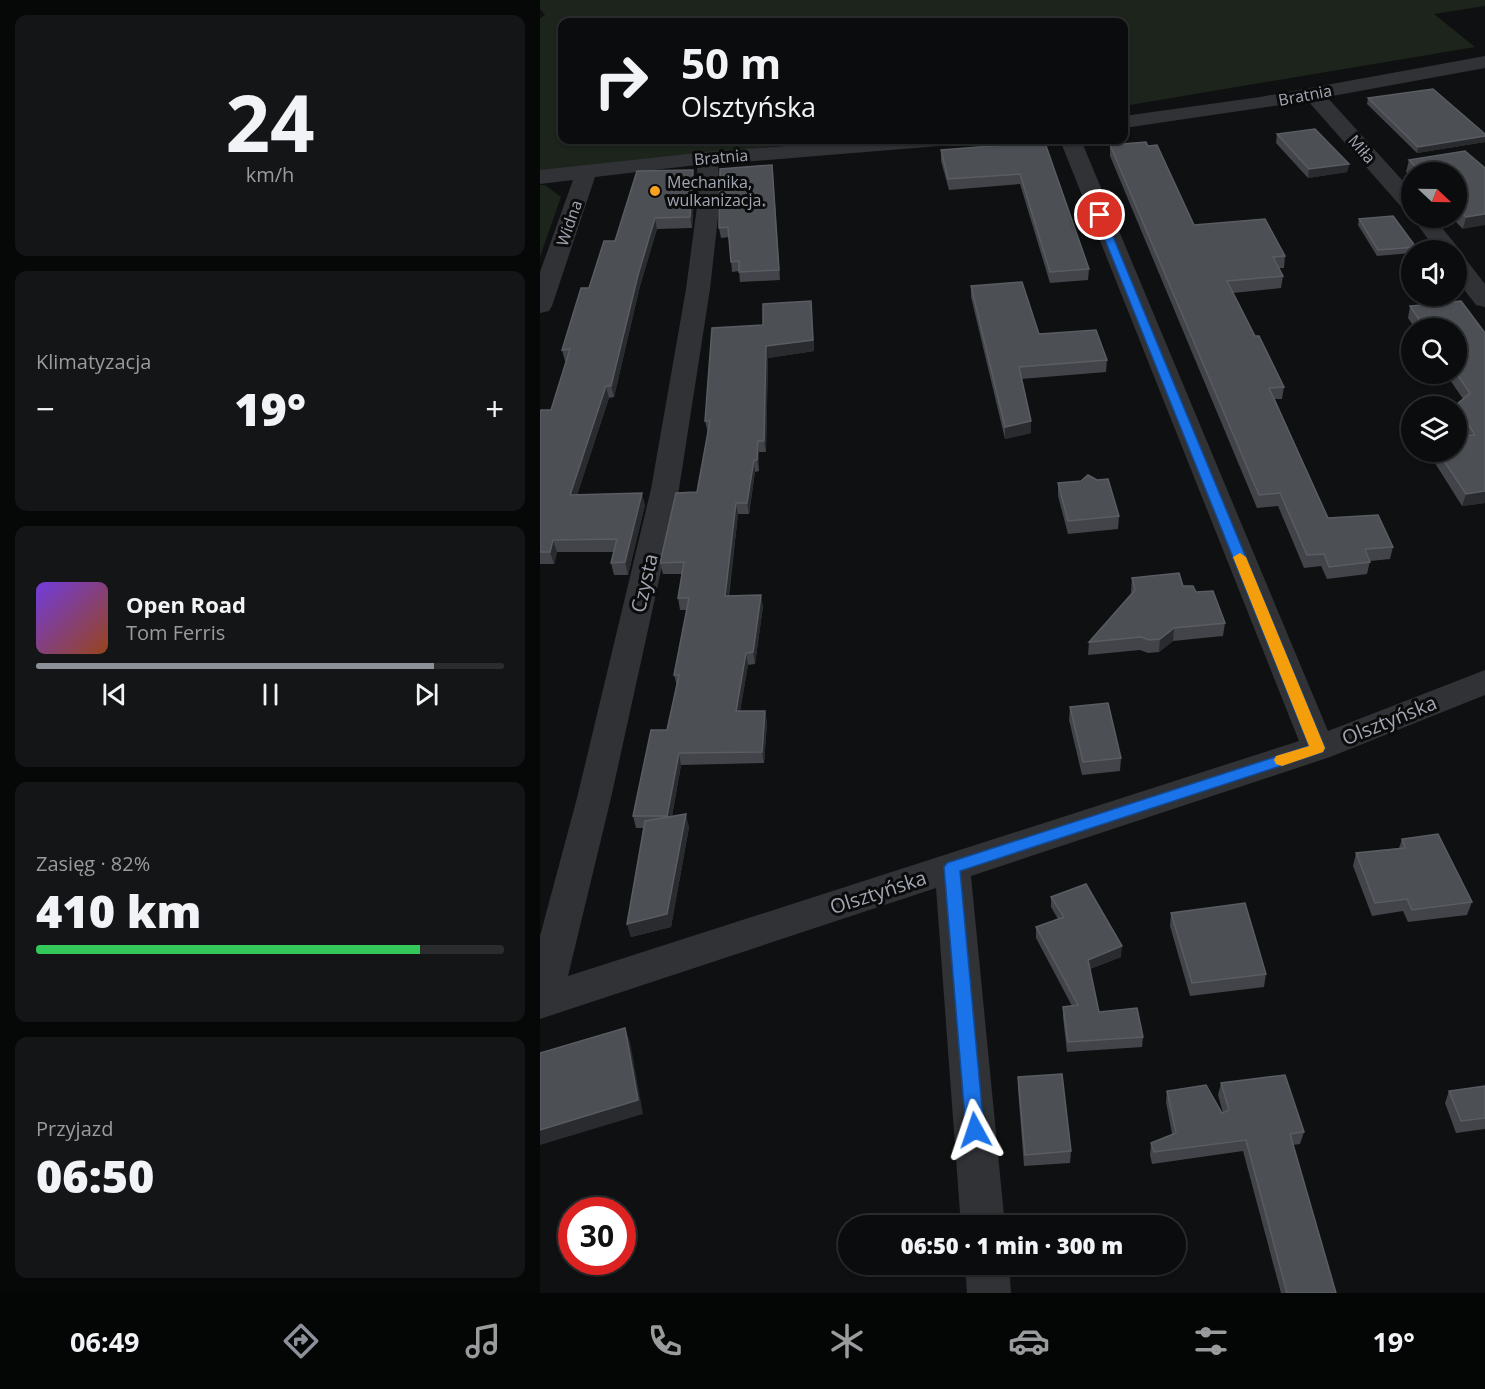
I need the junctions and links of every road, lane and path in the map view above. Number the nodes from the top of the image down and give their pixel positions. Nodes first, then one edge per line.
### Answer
1 (1485, 62) edge
2 (1312, 93) junction
3 (1128, 122) edge
4 (887, 144) edge
5 (1072, 144) edge
6 (706, 158) junction
7 (586, 173) junction
8 (540, 177) edge
9 (1401, 193) edge
10 (1430, 228) edge
11 (1440, 240) edge
12 (1467, 276) edge
13 (1485, 300) edge
14 (540, 306) edge
15 (1485, 682) edge
16 (1318, 748) junction
17 (952, 867) junction
18 (541, 1002) edge
19 (982, 1215) edge
20 (988, 1275) edge
21 (989, 1293) edge

1 - 2 street, Bratnia
2 - 3 street, Bratnia
2 - 9 street, Miła
4 - 6 street, Bratnia
5 - 16 street
6 - 7 street, Bratnia
6 - 18 street, Czysta
7 - 8 street, Bratnia
7 - 14 street, Widna
10 - 11 street
12 - 13 street
15 - 16 street, Olsztyńska
16 - 17 street, Olsztyńska
17 - 18 street, Olsztyńska
17 - 19 street
20 - 21 street

